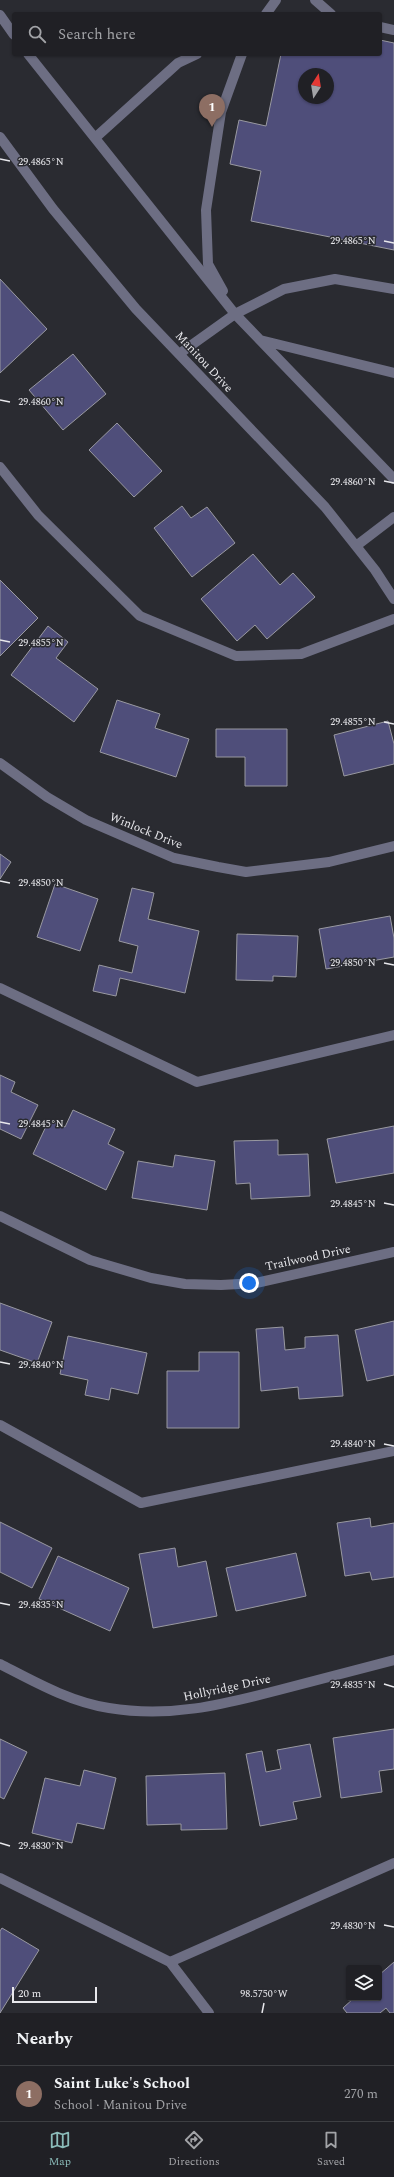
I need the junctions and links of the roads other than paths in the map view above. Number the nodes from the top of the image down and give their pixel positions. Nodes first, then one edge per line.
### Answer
1 (276, 0) edge
2 (315, 0) edge
3 (267, 12) edge
4 (329, 12) edge
5 (0, 15) edge
6 (382, 27) edge
7 (394, 30) edge
8 (12, 31) edge
9 (30, 56) edge
10 (193, 56) edge
11 (241, 56) edge
12 (0, 138) edge
13 (95, 138) junction
14 (394, 289) edge
15 (235, 314) junction
16 (260, 340) junction
17 (179, 354) junction
18 (394, 373) edge
19 (0, 467) edge
20 (394, 479) edge
21 (394, 517) edge
22 (356, 546) junction
23 (394, 599) edge
24 (394, 619) edge
25 (0, 763) edge
26 (394, 846) edge
27 (0, 988) edge
28 (394, 1035) edge
29 (0, 1216) edge
30 (394, 1252) edge
31 (0, 1425) edge
32 (394, 1451) edge
33 (394, 1660) edge
34 (0, 1664) edge
35 (394, 1863) edge
36 (0, 1878) edge
37 (170, 1962) junction
38 (209, 2013) edge

1 - 3 street
2 - 4 street
5 - 8 street
6 - 7 street
9 - 13 street
10 - 13 street
11 - 15 street
12 - 17 street, Manitou Drive
13 - 15 street
14 - 15 street
15 - 16 street
15 - 17 street
16 - 18 street
16 - 20 street
17 - 22 street, Manitou Drive
19 - 24 street
21 - 22 street
22 - 23 street, Manitou Drive
25 - 26 street, Winlock Drive
27 - 28 street
29 - 30 street, Trailwood Drive
31 - 32 street
33 - 34 street, Hollyridge Drive
35 - 37 street
36 - 37 street
37 - 38 street

